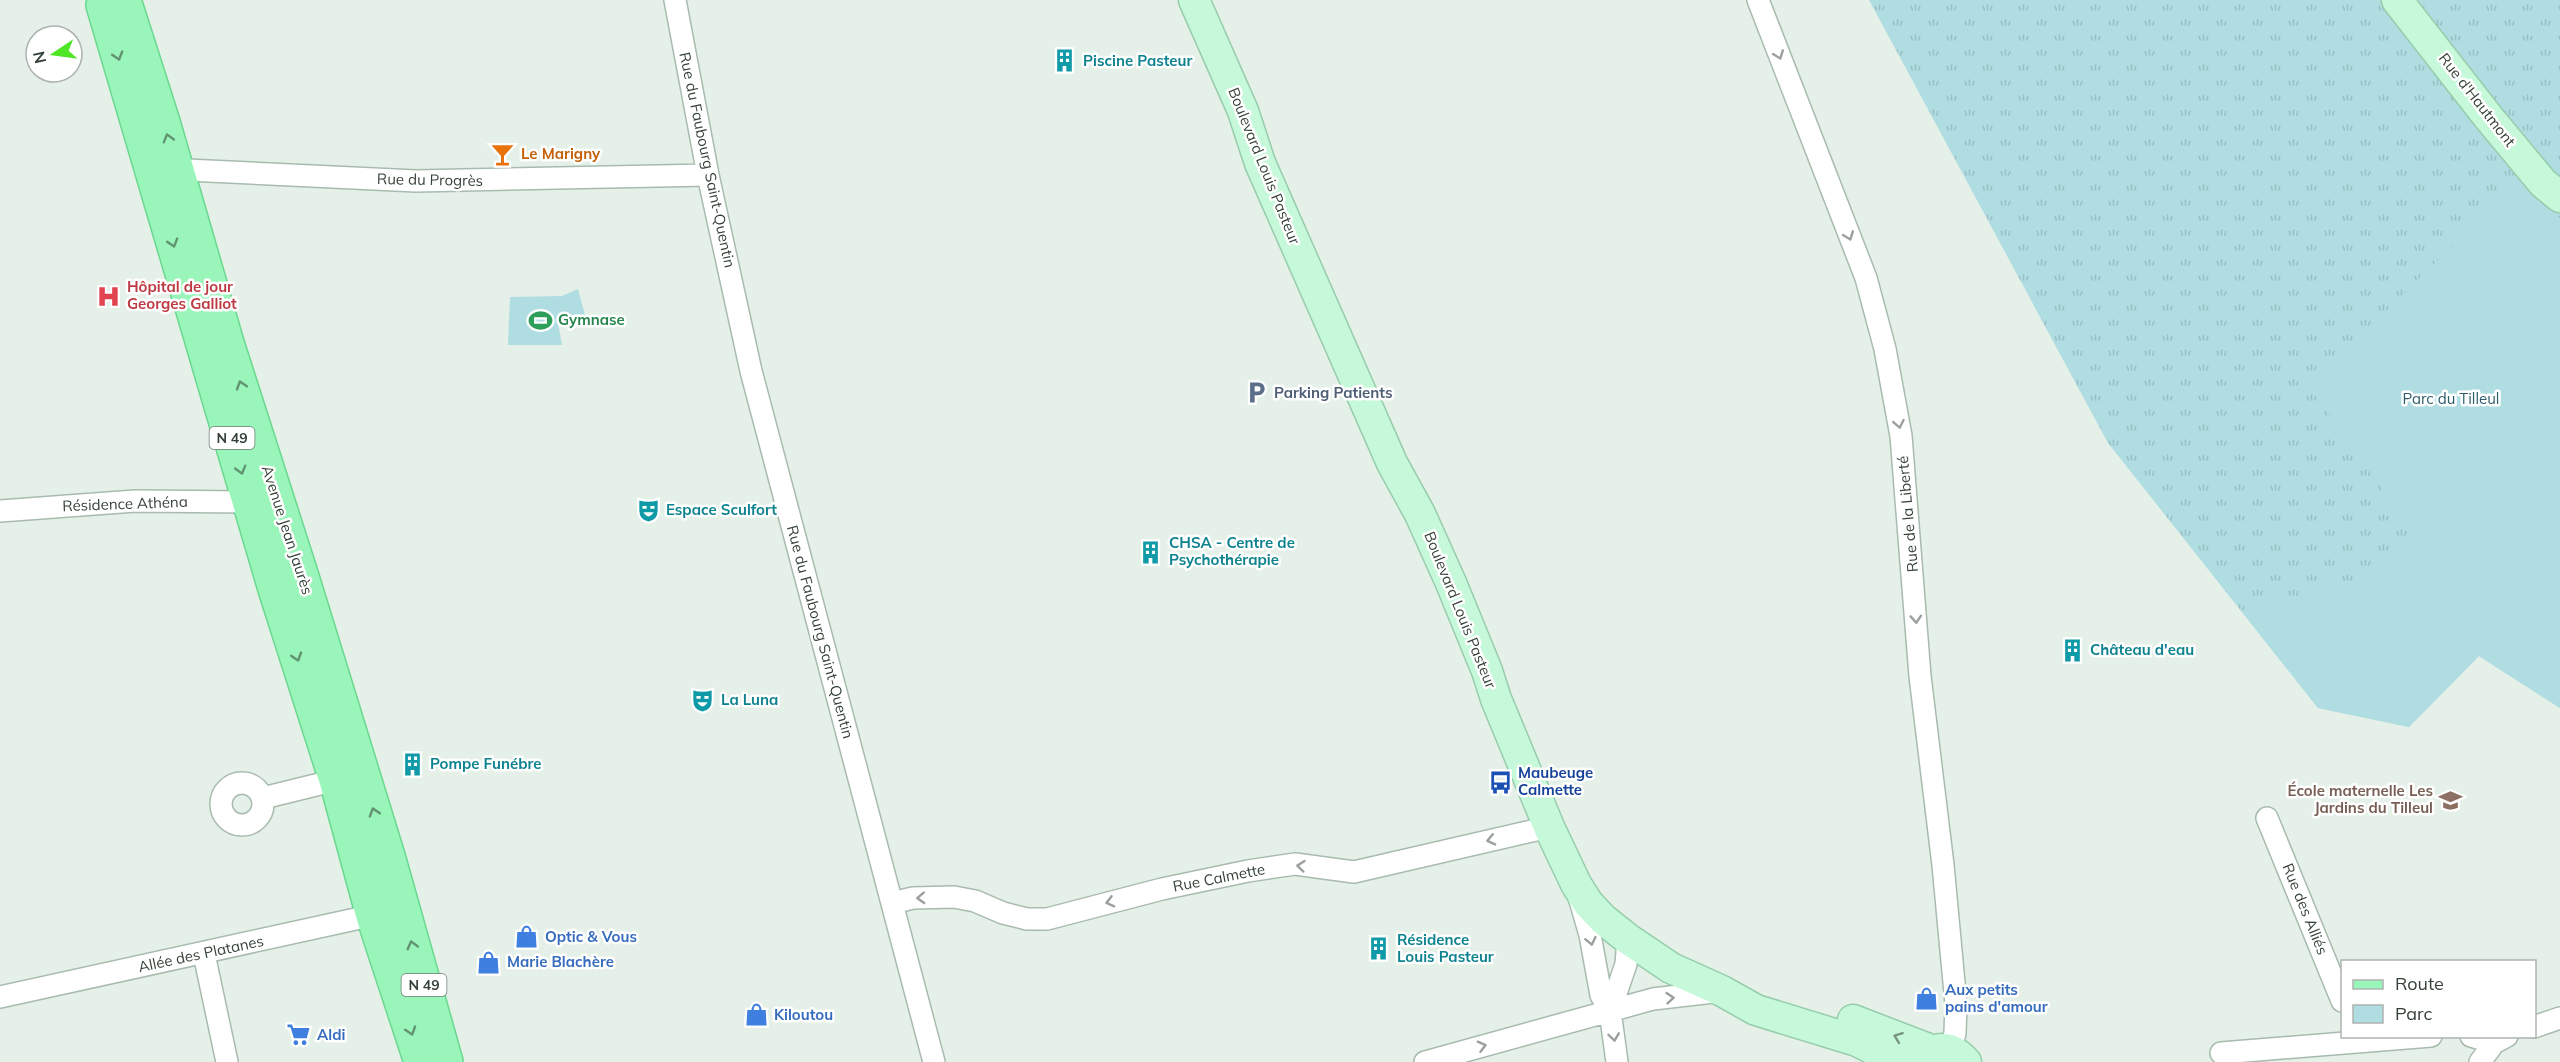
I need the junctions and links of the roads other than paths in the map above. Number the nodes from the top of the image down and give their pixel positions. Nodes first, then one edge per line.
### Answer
1 (101, 0) edge
2 (124, 0) edge
3 (675, 0) edge
4 (1194, 0) edge
5 (1758, 0) edge
6 (2397, 0) edge
7 (164, 169) junction
8 (708, 175) junction
9 (2560, 197) edge
10 (250, 502) junction
11 (0, 511) edge
12 (336, 780) junction
13 (263, 798) dead end
14 (2267, 818) dead end
15 (1549, 827) junction
16 (1576, 884) junction
17 (892, 903) junction
18 (388, 912) junction
19 (1628, 939) junction
20 (204, 954) junction
21 (1722, 991) junction
22 (2341, 996) edge
23 (0, 997) edge
24 (1611, 1011) junction
25 (2560, 1018) edge
26 (2536, 1027) edge
27 (2382, 1038) edge
28 (2358, 1039) edge
29 (2500, 1040) edge
30 (2221, 1053) dead end
31 (1941, 1056) edge
32 (227, 1062) edge
33 (421, 1062) edge
34 (446, 1062) edge
35 (934, 1062) edge
36 (1425, 1062) edge
37 (1617, 1062) edge
38 (1889, 1062) edge
39 (2480, 1062) edge

1 -> 7 main road, Avenue Jean Jaurès / N 49
7 -> 2 main road, Avenue Jean Jaurès / N 49
3 - 8 street, Rue du Faubourg Saint-Quentin
4 - 15 main road, Boulevard Louis Pasteur
5 -> 31 street, Rue de la Liberté
6 - 9 main road, Rue d'Hautmont
7 - 8 street, Rue du Progrès
7 -> 10 main road, Avenue Jean Jaurès / N 49
18 -> 7 main road, Avenue Jean Jaurès / N 49
8 - 17 street, Rue du Faubourg Saint-Quentin
10 - 11 street, Résidence Athéna
10 -> 12 main road, Avenue Jean Jaurès / N 49
12 - 13 street
12 - 18 main road, Avenue Jean Jaurès / N 49
14 - 22 street, Rue des Alliés
15 - 16 main road, Boulevard Louis Pasteur
15 -> 17 street, Rue Calmette
16 - 19 main road, Boulevard Louis Pasteur
16 -> 24 street
17 - 35 street, Rue du Faubourg Saint-Quentin
18 - 20 street, Allée des Platanes
18 -> 33 main road, Avenue Jean Jaurès / N 49
34 -> 18 main road, Avenue Jean Jaurès / N 49
19 - 21 main road, Boulevard Louis Pasteur
19 - 24 street
20 - 23 street, Allée des Platanes
20 - 32 street
24 -> 21 street
31 -> 21 main road
21 - 38 main road, Boulevard Louis Pasteur
36 -> 24 street
24 -> 37 street
25 - 26 street
27 - 28 street
28 - 30 street
29 - 39 street

